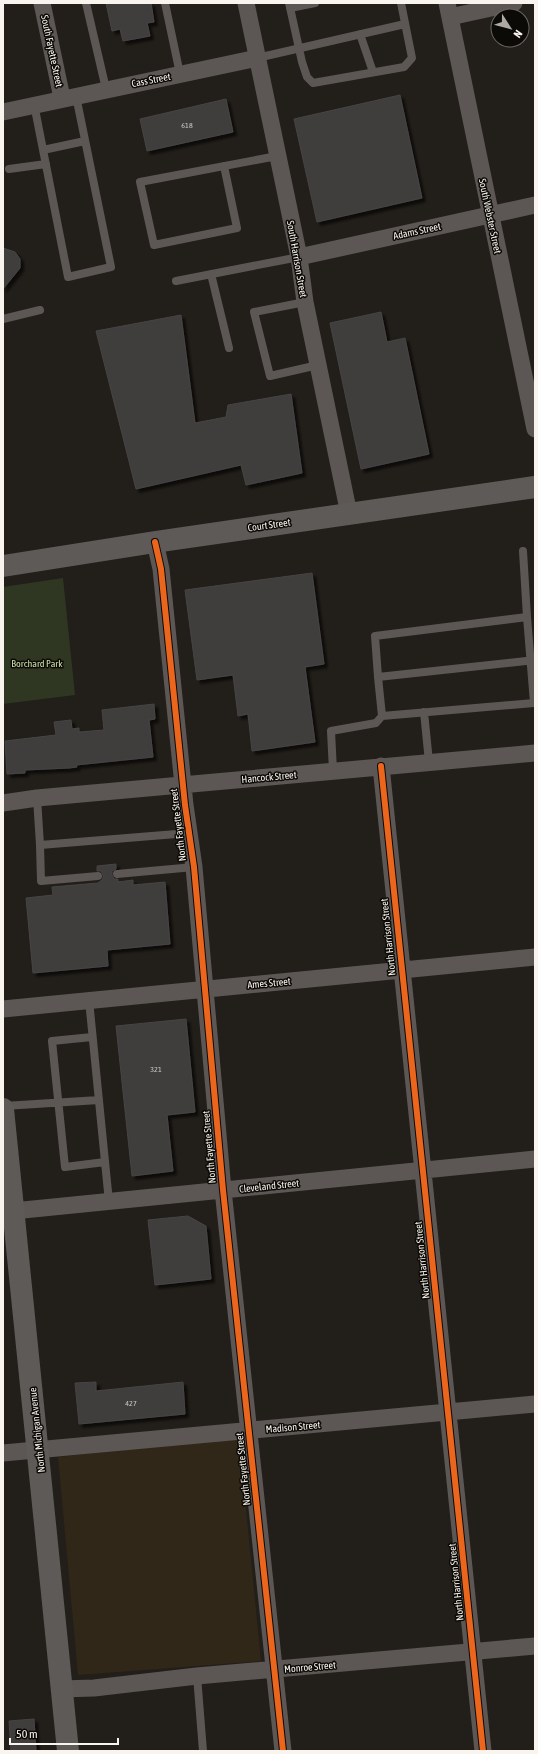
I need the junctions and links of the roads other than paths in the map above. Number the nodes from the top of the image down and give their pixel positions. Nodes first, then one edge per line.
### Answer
1 (42, 3) edge
2 (86, 3) edge
3 (166, 3) edge
4 (246, 3) edge
5 (315, 3) edge
6 (401, 3) edge
7 (514, 3) edge
8 (289, 6) edge
9 (449, 10) edge
10 (405, 24) junction
11 (360, 34) junction
12 (298, 47) junction
13 (257, 58) junction
14 (373, 72) junction
15 (180, 74) junction
16 (106, 89) junction
17 (69, 97) junction
18 (34, 104) junction
19 (3, 112) edge
20 (85, 141) junction
21 (43, 150) junction
22 (278, 156) junction
23 (46, 164) junction
24 (224, 166) junction
25 (9, 169) dead end
26 (535, 205) edge
27 (490, 215) junction
28 (299, 257) junction
29 (211, 274) junction
30 (176, 281) dead end
31 (305, 302) junction
32 (40, 310) dead end
33 (3, 319) edge
34 (230, 348) dead end
35 (318, 366) junction
36 (535, 429) edge
37 (535, 487) edge
38 (349, 514) junction
39 (155, 542) junction
40 (523, 551) dead end
41 (3, 566) edge
42 (527, 617) junction
43 (533, 661) edge
44 (378, 677) junction
45 (424, 712) junction
46 (382, 716) junction
47 (535, 753) edge
48 (429, 762) junction
49 (381, 766) junction
50 (333, 771) junction
51 (184, 786) junction
52 (37, 798) junction
53 (3, 803) edge
54 (188, 833) junction
55 (40, 844) junction
56 (194, 867) junction
57 (117, 874) dead end
58 (98, 876) dead end
59 (535, 957) edge
60 (402, 970) junction
61 (205, 989) junction
62 (89, 1000) junction
63 (3, 1009) edge
64 (92, 1037) junction
65 (99, 1100) junction
66 (57, 1103) junction
67 (3, 1108) edge
68 (535, 1158) edge
69 (105, 1162) junction
70 (422, 1171) junction
71 (223, 1190) junction
72 (109, 1202) junction
73 (8, 1211) edge
74 (535, 1404) edge
75 (448, 1412) junction
76 (250, 1431) junction
77 (39, 1450) junction
78 (3, 1453) edge
79 (535, 1646) edge
80 (473, 1652) junction
81 (274, 1670) junction
82 (197, 1676) junction
83 (61, 1689) junction
84 (68, 1751) edge
85 (203, 1751) edge
86 (283, 1751) edge
87 (483, 1751) edge

1 - 17 street, South Fayette Street
2 - 16 lane
3 - 15 lane
4 - 13 street, South Harrison Street
5 - 8 lane
6 - 10 lane
7 - 9 street
8 - 12 lane
9 - 27 street, South Webster Street
10 - 11 lane, Cass Street
10 - 14 lane
11 - 12 lane, Cass Street
11 - 14 lane
12 - 13 lane, Cass Street
12 - 14 lane
13 - 15 street, Cass Street
13 - 22 street, South Harrison Street
15 - 16 street, Cass Street
16 - 17 street, Cass Street
17 - 18 street, Cass Street
17 - 20 lane
18 - 19 street, Cass Street
18 - 21 lane
20 - 21 lane
20 - 23 lane
21 - 23 lane
22 - 24 lane
22 - 28 street, South Harrison Street
23 - 25 lane
24 - 24 lane
26 - 27 street, Adams Street
27 - 28 street, Adams Street
27 - 36 street, South Webster Street
28 - 29 lane
28 - 31 street, South Harrison Street
29 - 30 lane
29 - 34 lane
31 - 35 street, South Harrison Street
31 - 35 lane
32 - 33 lane
35 - 38 street, South Harrison Street
37 - 38 main road, Court Street
38 - 39 main road, Court Street
39 - 41 main road, Court Street
39 - 51 street, North Fayette Street
40 - 42 lane
42 - 43 lane
42 - 44 lane
43 - 44 lane
43 - 45 lane
44 - 46 lane
45 - 46 lane
45 - 48 lane
46 - 50 lane
47 - 48 street, Hancock Street
48 - 49 street, Hancock Street
49 - 50 street, Hancock Street
49 - 60 street, North Harrison Street
50 - 51 street, Hancock Street
51 - 52 street, Hancock Street
51 - 54 street, North Fayette Street
52 - 53 street, Hancock Street
52 - 55 lane
54 - 55 lane
54 - 56 street, North Fayette Street
55 - 58 lane
56 - 57 lane
56 - 61 street, North Fayette Street
59 - 60 street, Ames Street
60 - 61 street, Ames Street
60 - 70 street, North Harrison Street
61 - 62 street, Ames Street
61 - 71 street, North Fayette Street
62 - 63 street, Ames Street
62 - 64 lane
64 - 65 lane
64 - 66 lane
65 - 66 lane
65 - 69 lane
66 - 67 lane
66 - 69 lane
67 - 73 main road, North Michigan Avenue
68 - 70 street, Cleveland Street
69 - 72 lane
70 - 71 street, Cleveland Street
70 - 75 street, North Harrison Street
71 - 72 street, Cleveland Street
71 - 76 street, North Fayette Street
72 - 73 street, Cleveland Street
73 - 77 main road, North Michigan Avenue
74 - 75 street, Madison Street
75 - 76 street, Madison Street
75 - 80 street, North Harrison Street
76 - 77 street, Madison Street
76 - 81 street, North Fayette Street
77 - 78 street, Madison Street
77 - 83 main road, North Michigan Avenue
79 - 80 street, Monroe Street
80 - 81 street, Monroe Street
80 - 87 street, North Harrison Street
81 - 82 street, Monroe Street
81 - 86 street, North Fayette Street
82 - 83 street, Monroe Street
82 - 85 lane
83 - 84 main road, North Michigan Avenue

